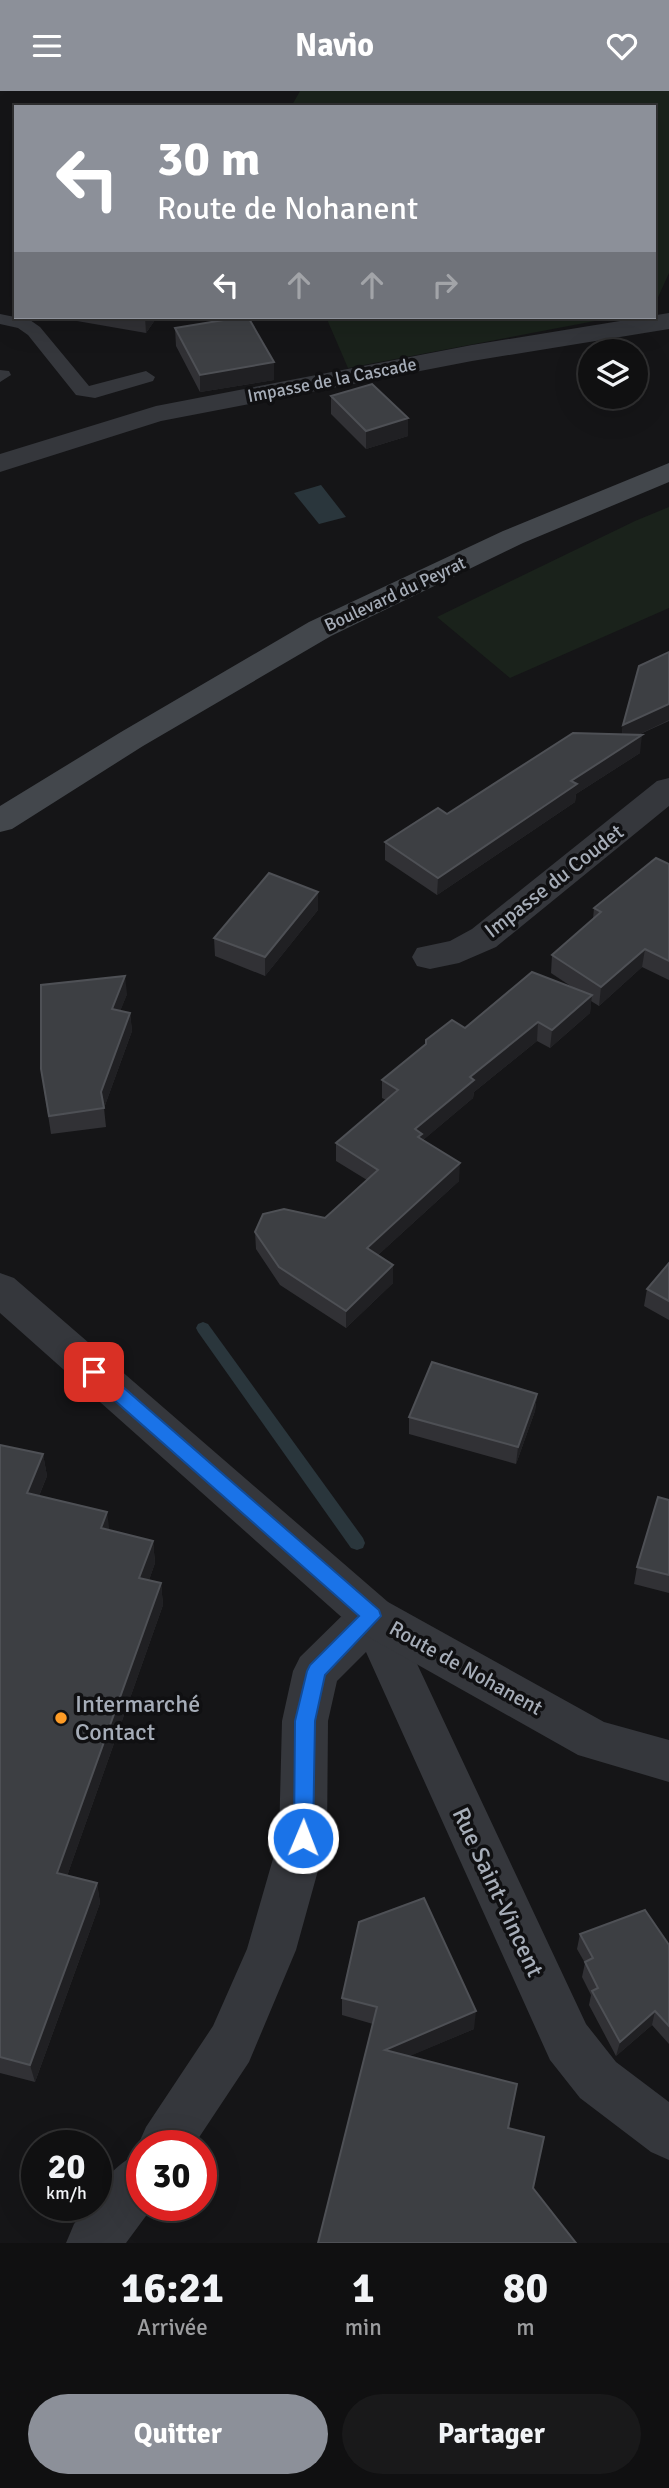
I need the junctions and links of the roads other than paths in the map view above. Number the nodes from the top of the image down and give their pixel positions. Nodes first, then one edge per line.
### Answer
1 (0, 319) edge
2 (669, 321) edge
3 (145, 377) dead end
4 (0, 463) edge
5 (669, 472) edge
6 (132, 739) junction
7 (669, 789) edge
8 (0, 821) edge
9 (0, 843) edge
10 (430, 957) dead end
11 (0, 1289) edge
12 (372, 1616) junction
13 (669, 1761) edge
14 (174, 2130) edge
15 (669, 2134) edge
16 (126, 2199) edge
17 (93, 2243) edge

1 - 3 lane
2 - 4 street, Impasse de la Cascade
5 - 6 main road, Boulevard du Peyrat
6 - 8 main road, Boulevard du Peyrat
6 - 9 main road, Boulevard du Peyrat
7 - 10 street, Impasse du Coudet
11 - 12 street, Route de Nohanent
12 - 13 street, Route de Nohanent
12 - 14 street
12 - 15 street, Rue Saint-Vincent
16 - 17 street

